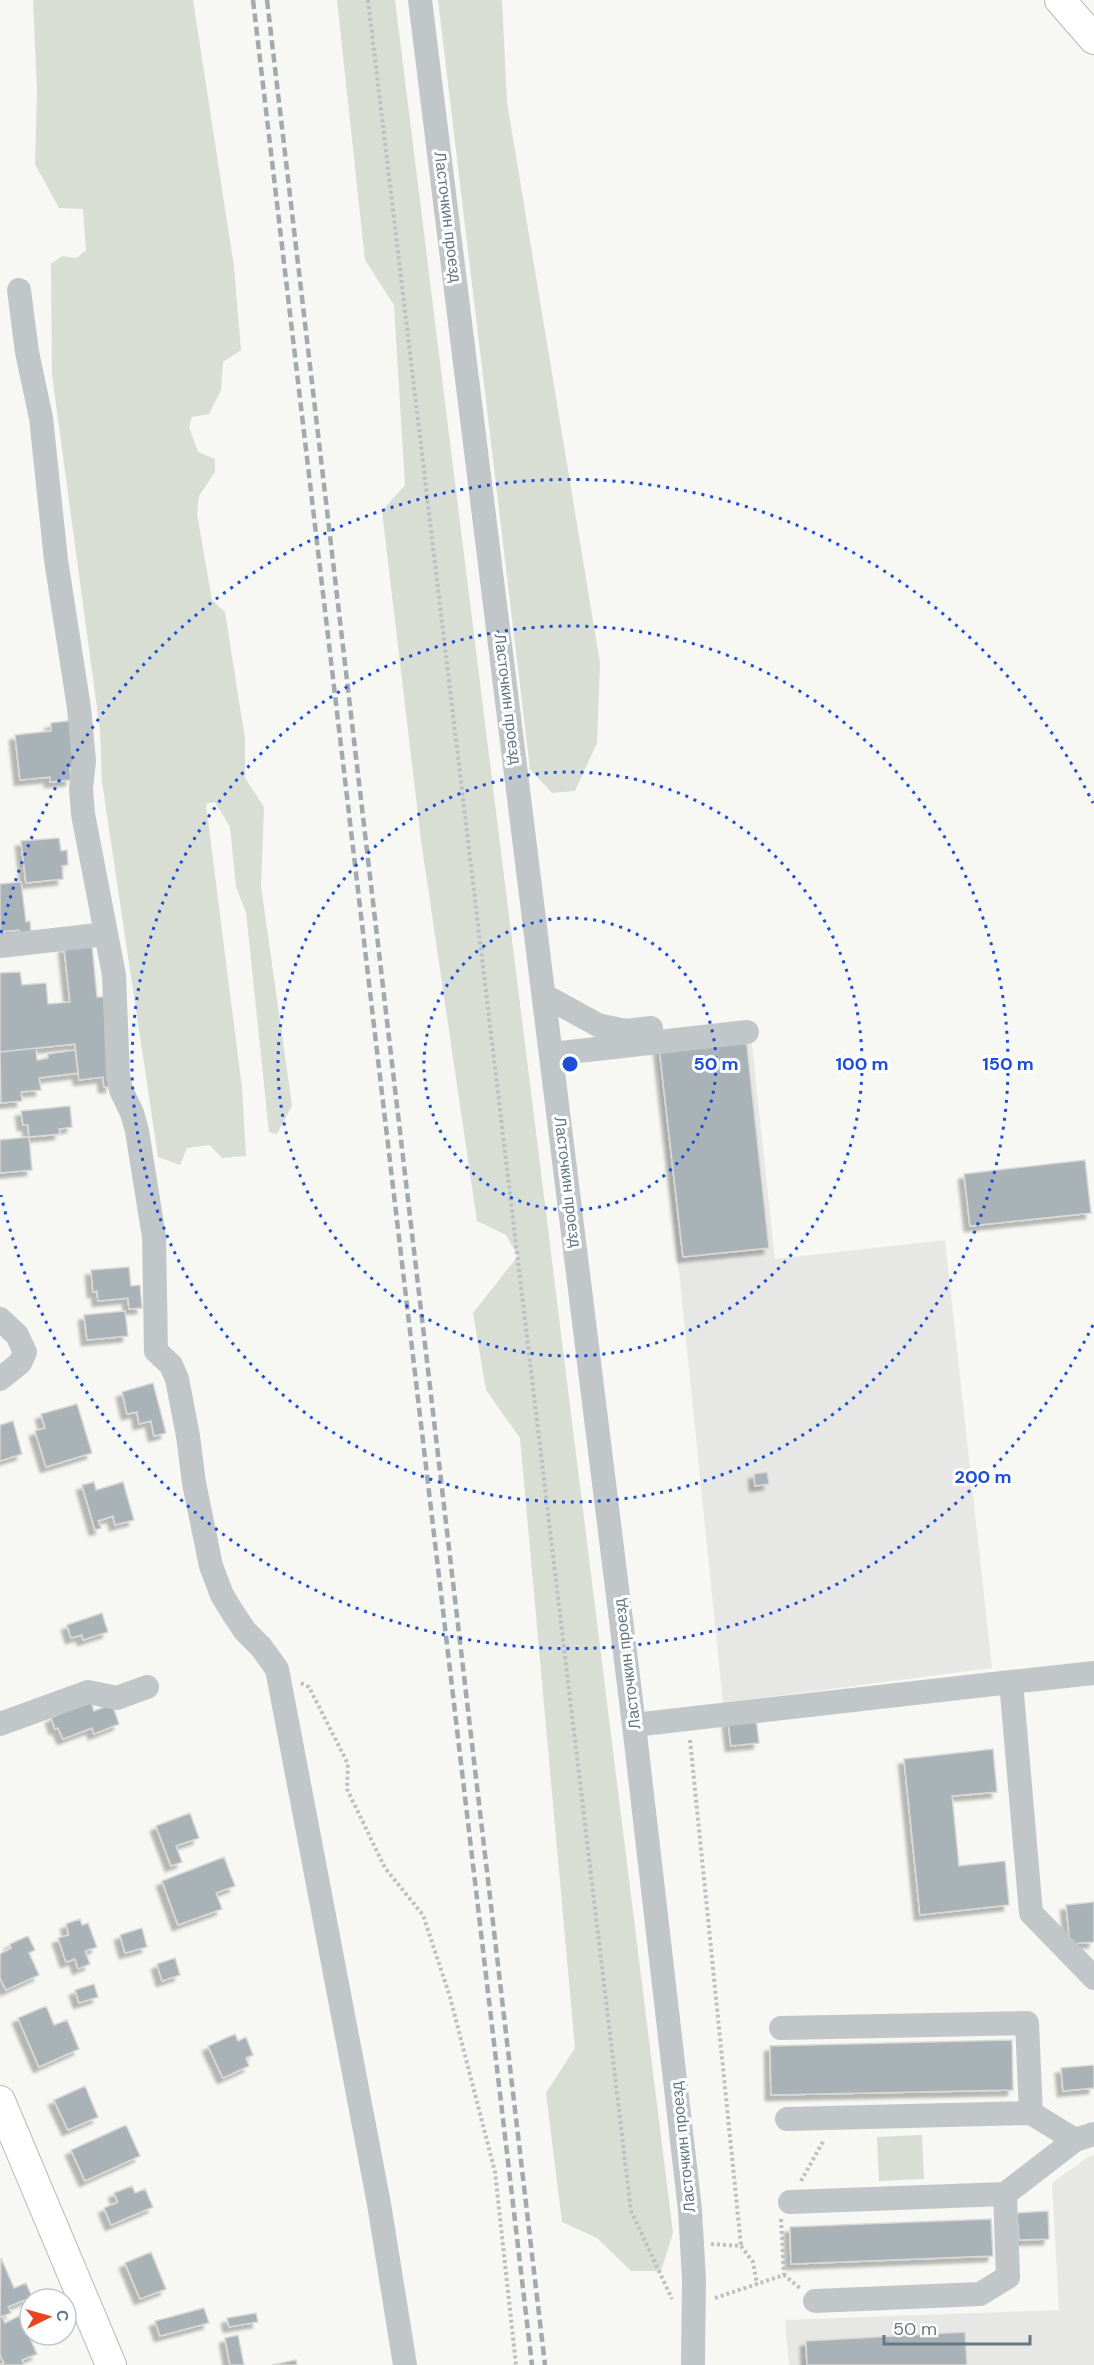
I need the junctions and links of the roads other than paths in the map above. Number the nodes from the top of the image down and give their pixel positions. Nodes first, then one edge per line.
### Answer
1 (420, 0) edge
2 (1060, 0) edge
3 (1094, 39) edge
4 (19, 290) dead end
5 (106, 934) junction
6 (0, 946) edge
7 (545, 996) junction
8 (653, 1028) dead end
9 (747, 1032) dead end
10 (597, 1049) junction
11 (657, 1053) dead end
12 (552, 1054) junction
13 (0, 1319) edge
14 (0, 1379) edge
15 (1094, 1673) edge
16 (1011, 1682) junction
17 (147, 1687) dead end
18 (0, 1724) edge
19 (634, 1725) junction
20 (1094, 1978) edge
21 (781, 2028) dead end
22 (0, 2101) edge
23 (1030, 2112) junction
24 (787, 2119) dead end
25 (1085, 2137) edge
26 (1005, 2194) junction
27 (790, 2202) dead end
28 (816, 2301) road end
29 (111, 2365) edge
30 (405, 2365) edge
31 (693, 2365) edge

1 - 7 street, Ласточкин проезд
2 - 3 main road
4 - 5 street
5 - 6 street
5 - 30 street
7 - 8 street
7 - 12 street, Ласточкин проезд
9 - 10 street
10 - 11 street
10 - 12 street
12 - 19 street, Ласточкин проезд
13 - 14 street
15 - 16 street
16 - 19 street
16 - 20 street
17 - 18 street
19 - 31 street, Ласточкин проезд
21 - 23 street
22 - 29 main road
23 - 24 street
23 - 25 street
25 - 26 street
26 - 27 street
26 - 28 street

